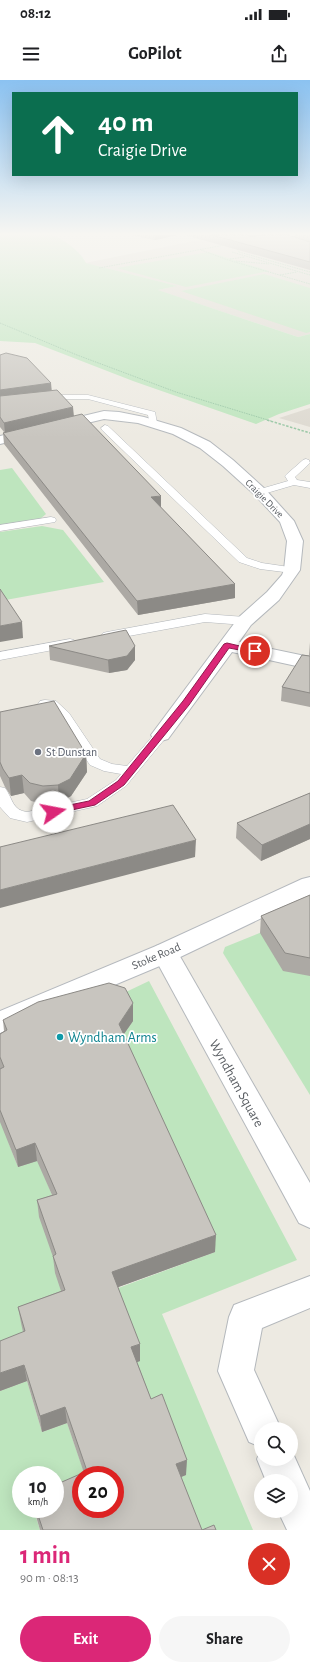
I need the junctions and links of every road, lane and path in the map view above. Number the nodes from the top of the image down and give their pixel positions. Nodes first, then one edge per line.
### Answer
1 (0, 323) edge
2 (38, 398) edge
3 (153, 423) junction
4 (105, 428) dead end
5 (310, 433) edge
6 (0, 440) edge
7 (306, 462) dead end
8 (293, 482) junction
9 (310, 485) edge
10 (260, 492) junction
11 (51, 520) dead end
12 (0, 528) edge
13 (292, 570) junction
14 (309, 572) dead end
15 (245, 621) junction
16 (99, 638) edge
17 (84, 641) edge
18 (227, 645) junction
19 (0, 656) edge
20 (310, 663) edge
21 (31, 706) edge
22 (161, 735) joint
23 (130, 771) junction
24 (0, 791) edge
25 (310, 885) edge
26 (165, 953) junction
27 (0, 1022) edge
28 (310, 1213) edge
29 (310, 1292) edge
30 (259, 1422) edge
31 (298, 1510) edge
32 (307, 1530) edge

1 - 5 path
2 - 3 lane
3 - 6 street, Craigie Drive
3 - 10 street, Craigie Drive
4 - 13 lane
7 - 8 lane
8 - 9 lane
8 - 10 lane
10 - 13 street, Craigie Drive
11 - 12 lane
13 - 14 street
13 - 15 street
15 - 16 lane
15 - 18 street
17 - 19 lane
18 - 20 street
18 - 22 street
21 - 23 lane
22 - 23 lane
23 - 24 lane
25 - 26 street, Stoke Road
26 - 27 street, Stoke Road
26 - 28 street, Wyndham Square
29 - 30 street
31 - 32 street

